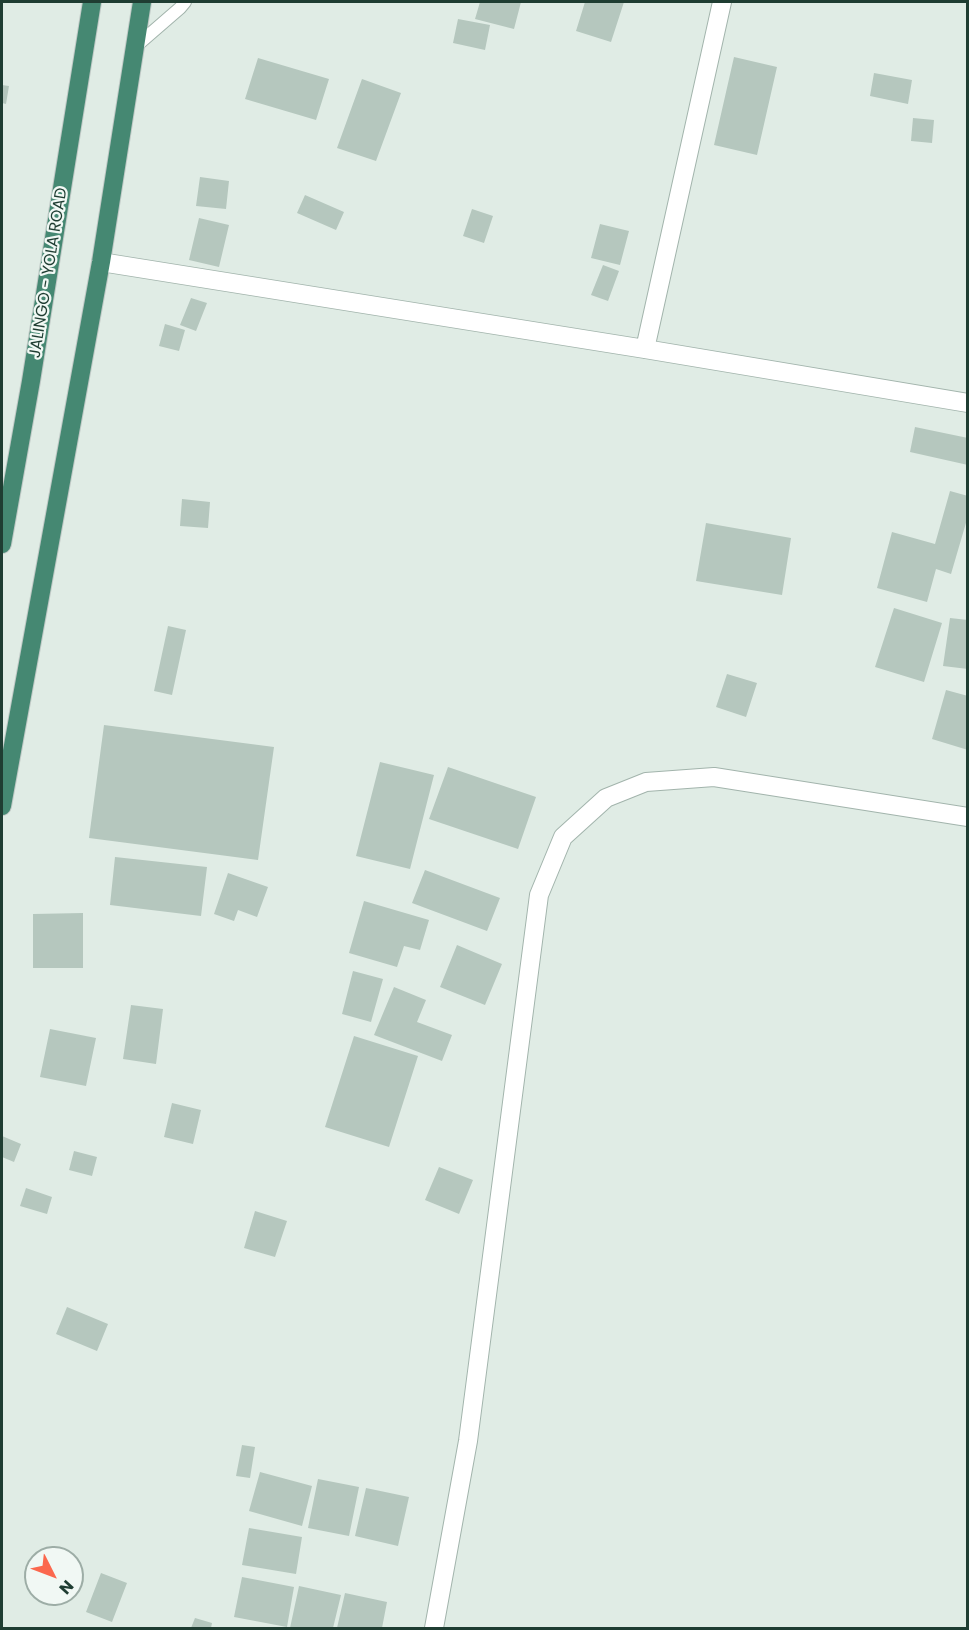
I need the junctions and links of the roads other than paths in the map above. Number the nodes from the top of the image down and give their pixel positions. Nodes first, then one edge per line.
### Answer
1 (92, 2) edge
2 (142, 2) edge
3 (185, 2) edge
4 (722, 2) edge
5 (134, 48) junction
6 (101, 262) junction
7 (645, 349) junction
8 (968, 403) edge
9 (2, 544) edge
10 (2, 806) edge
11 (968, 817) edge
12 (434, 1629) edge

1 - 9 highway, JALINGO - YOLA ROAD
2 - 5 highway
3 - 5 lane
4 - 7 street
5 - 6 highway
6 - 7 street
6 - 10 highway
7 - 8 street
11 - 12 street

